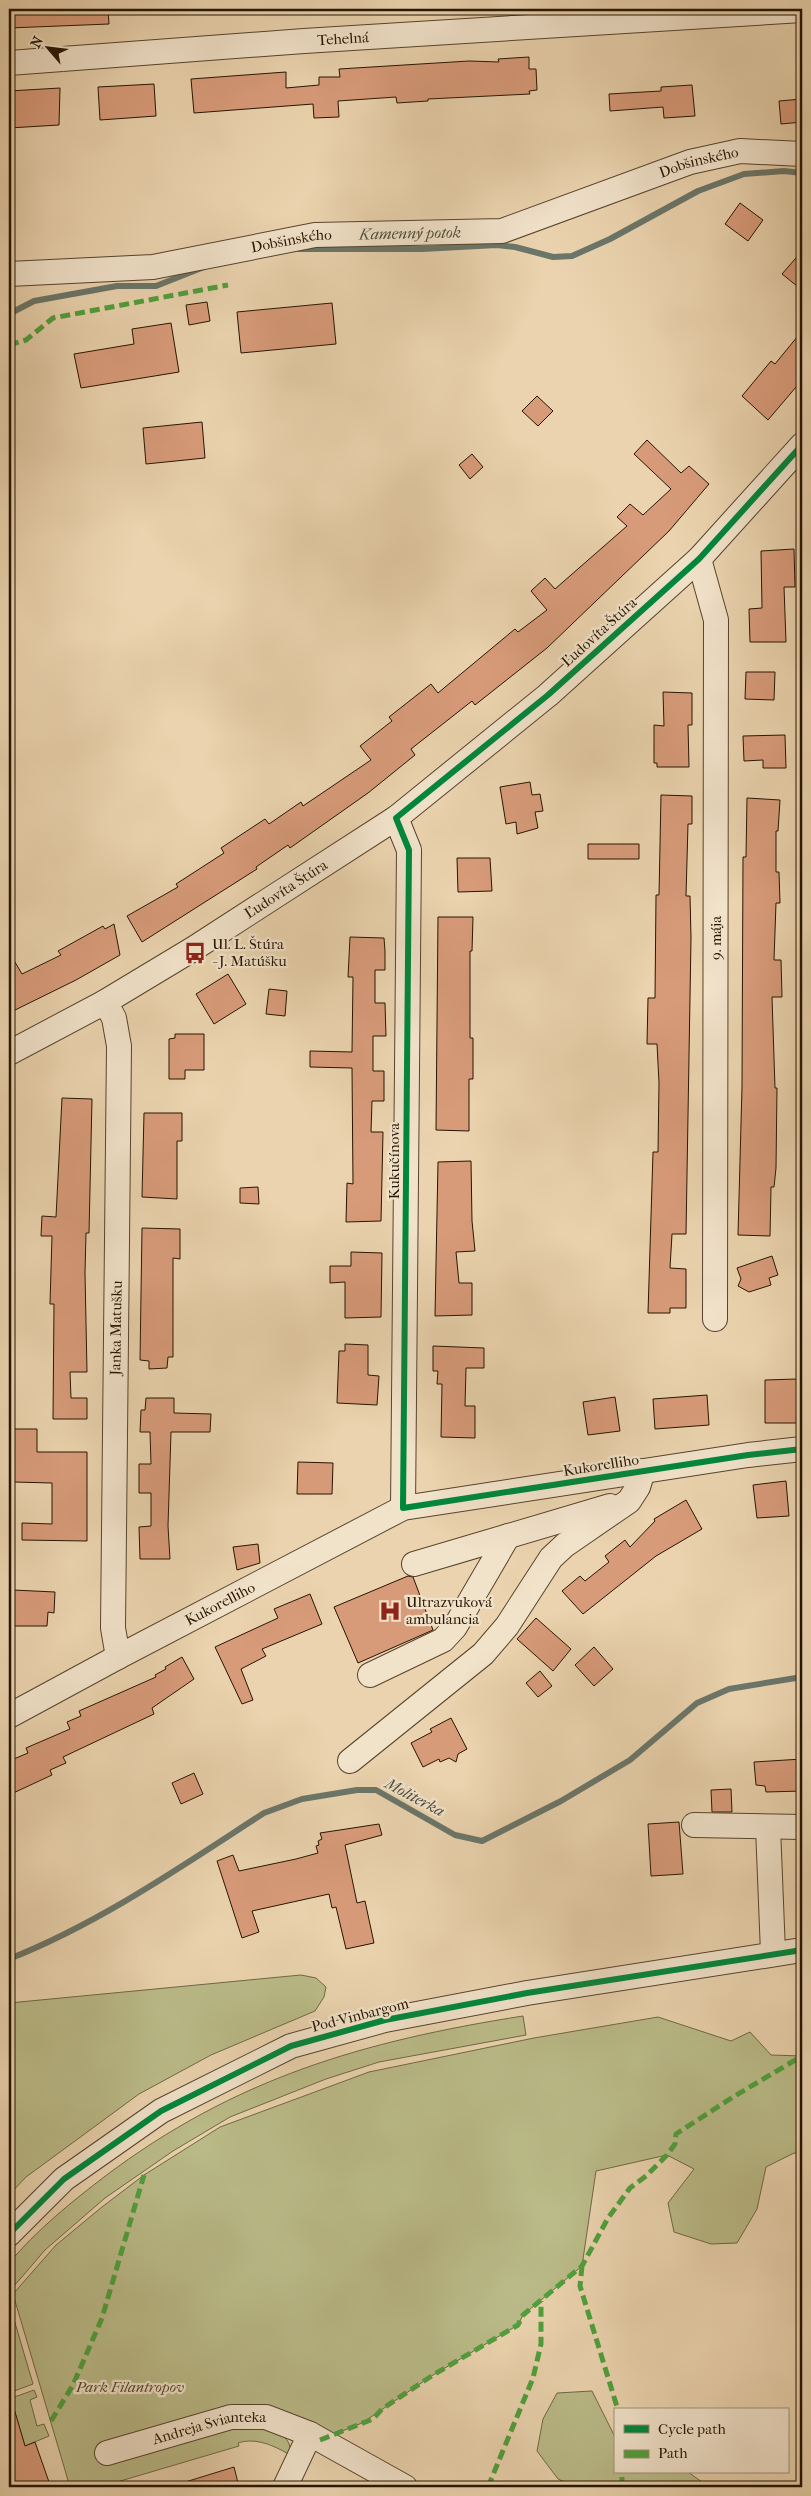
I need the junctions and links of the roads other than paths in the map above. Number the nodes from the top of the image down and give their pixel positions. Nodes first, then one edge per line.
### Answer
1 (802, 10) edge
2 (678, 13) edge
3 (9, 63) edge
4 (802, 154) edge
5 (9, 274) edge
6 (802, 445) edge
7 (699, 559) junction
8 (396, 818) junction
9 (105, 1002) junction
10 (9, 1054) edge
11 (715, 1319) dead end
12 (802, 1449) edge
13 (643, 1471) junction
14 (629, 1501) junction
15 (403, 1508) junction
16 (508, 1536) junction
17 (414, 1564) dead end
18 (118, 1657) junction
19 (370, 1675) dead end
20 (9, 1716) edge
21 (350, 1761) dead end
22 (694, 1825) dead end
23 (768, 1827) junction
24 (802, 1827) edge
25 (802, 1950) edge
26 (773, 1953) junction
27 (9, 2234) edge
28 (310, 2434) junction
29 (107, 2453) dead end
30 (285, 2487) edge
31 (405, 2487) edge

1 - 2 street, Tehelná
2 - 3 street, Tehelná
4 - 5 street, Dobšinského
6 - 7 street, Ľudovíta Štúra
7 - 8 street, Ľudovíta Štúra
7 - 11 street, 9. mája
8 - 9 street, Ľudovíta Štúra
8 - 15 street, Kukučínova
9 - 10 street, Ľudovíta Štúra
9 - 18 street, Janka Matušku
12 - 13 street, Kukorelliho
13 - 14 street, Kukorelliho
13 - 15 street, Kukorelliho
14 - 16 street
14 - 21 street, Kukorelliho
15 - 18 street, Kukorelliho
16 - 17 street
16 - 19 street
18 - 20 street, Kukorelliho
22 - 23 street
23 - 24 street
23 - 26 street
25 - 26 street, Pod Vinbargom
26 - 27 street, Pod Vinbargom
28 - 29 street, Andreja Svianteka
28 - 30 street
28 - 31 street, Andreja Svianteka

